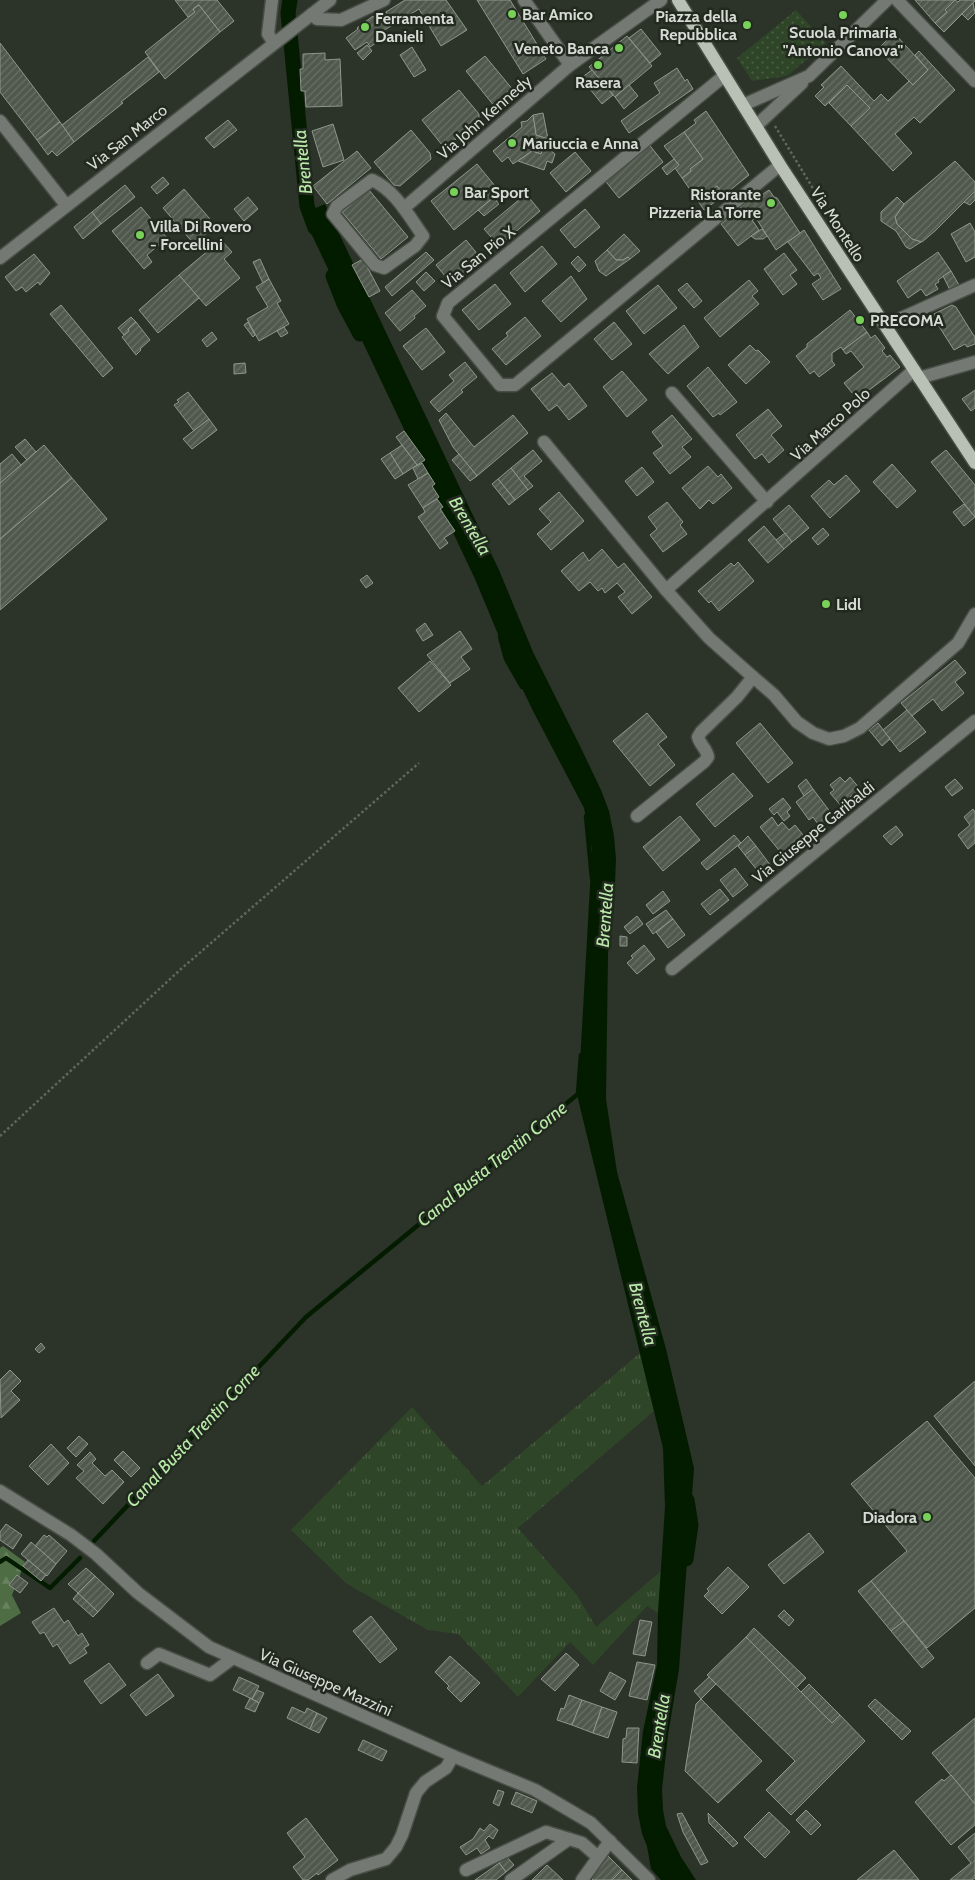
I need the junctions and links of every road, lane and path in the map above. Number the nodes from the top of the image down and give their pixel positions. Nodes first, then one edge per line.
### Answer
1 (272, 0) edge
2 (330, 0) edge
3 (384, 0) edge
4 (524, 0) edge
5 (661, 0) edge
6 (678, 0) edge
7 (887, 0) edge
8 (897, 0) edge
9 (309, 16) junction
10 (281, 38) junction
11 (570, 65) junction
12 (724, 76) junction
13 (809, 76) junction
14 (975, 81) edge
15 (743, 105) junction
16 (0, 121) edge
17 (756, 126) junction
18 (780, 165) junction
19 (66, 205) junction
20 (404, 208) junction
21 (0, 258) edge
22 (975, 285) edge
23 (886, 325) junction
24 (975, 362) edge
25 (917, 374) junction
26 (672, 393) dead end
27 (544, 442) dead end
28 (975, 463) edge
29 (767, 502) junction
30 (666, 590) junction
31 (975, 614) edge
32 (753, 677) junction
33 (975, 721) edge
34 (419, 763) dead end
35 (637, 816) dead end
36 (672, 969) dead end
37 (0, 1136) edge
38 (0, 1491) edge
39 (233, 1658) junction
40 (146, 1663) dead end
41 (452, 1756) junction
42 (569, 1838) junction
43 (610, 1842) junction
44 (598, 1857) junction
45 (466, 1870) dead end
46 (332, 1880) edge
47 (512, 1880) edge
48 (582, 1880) edge
49 (649, 1880) edge

1 - 10 street
2 - 9 street, Via San Marco
3 - 9 street
4 - 11 street
5 - 11 street, Via John Kennedy
6 - 12 main road, Via Montello
7 - 13 street
8 - 14 street
9 - 10 street, Via San Marco
10 - 19 street, Via San Marco
11 - 20 street, Via John Kennedy
12 - 15 main road, Via Montello
12 - 18 street, Via San Pio X
13 - 15 street
13 - 17 street
15 - 17 main road, Via Montello
16 - 19 street
17 - 18 main road, Via Montello
18 - 23 main road, Via Montello
19 - 21 street, Via San Marco
20 - 20 street
22 - 23 street
23 - 25 main road, Via Montello
24 - 25 street
25 - 28 main road, Via Montello
25 - 29 street, Via Marco Polo
26 - 29 street
27 - 30 street
29 - 30 street, Via Marco Polo
30 - 32 street
31 - 32 street
32 - 35 street
33 - 36 street, Via Giuseppe Garibaldi
34 - 37 path
38 - 39 street, Via Giuseppe Mazzini
39 - 40 street
39 - 41 street, Via Giuseppe Mazzini
41 - 43 street, Via Giuseppe Mazzini
41 - 46 street
42 - 44 street
42 - 45 street
42 - 47 street
43 - 44 street
43 - 49 street, Via Giuseppe Mazzini
44 - 48 street

